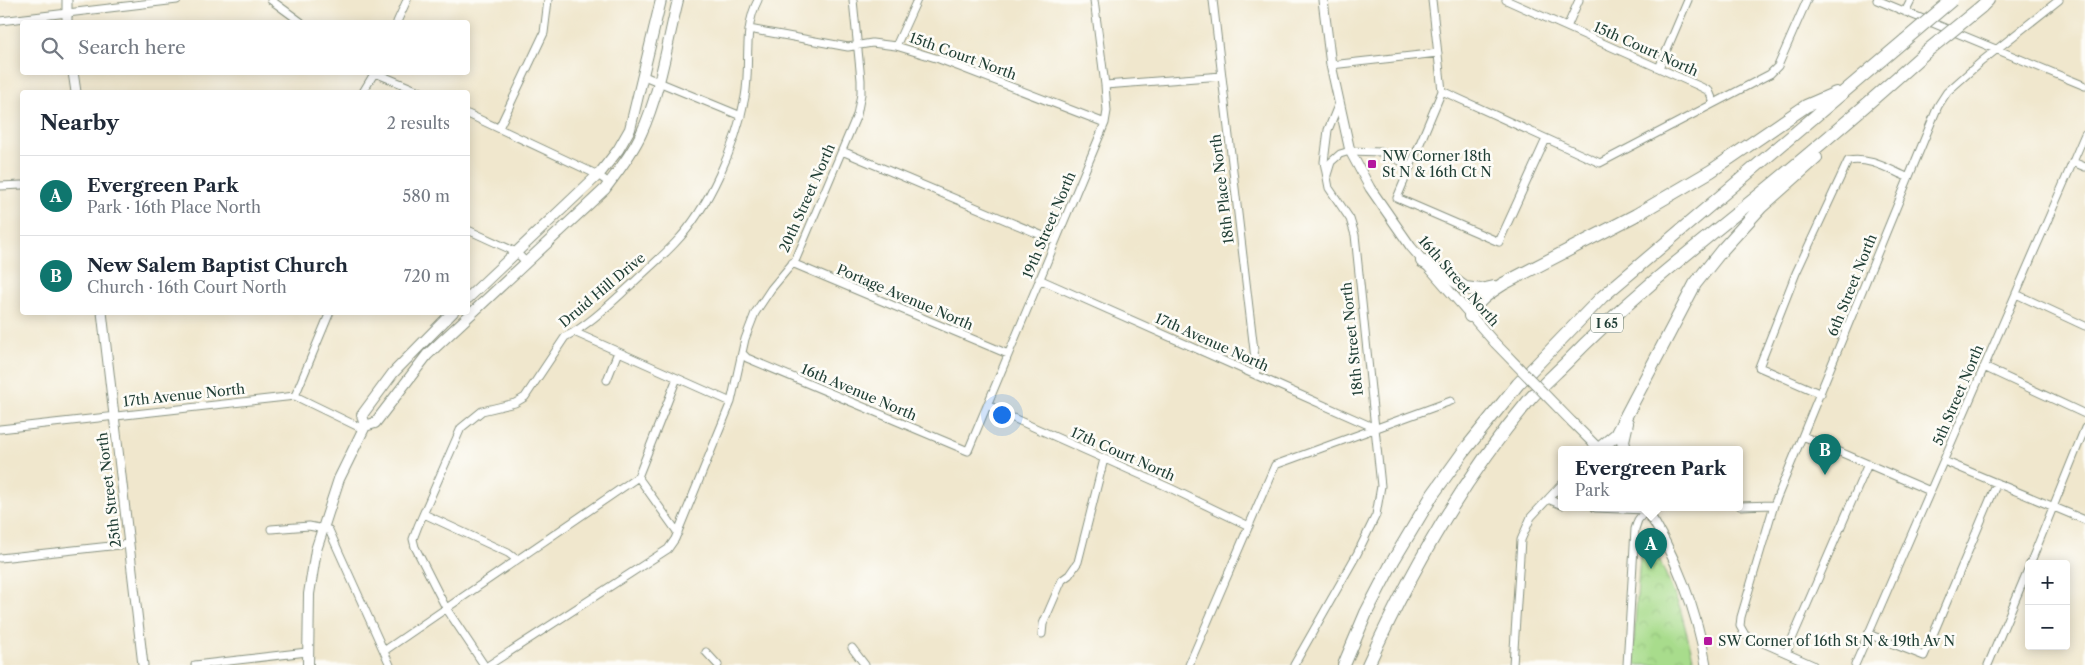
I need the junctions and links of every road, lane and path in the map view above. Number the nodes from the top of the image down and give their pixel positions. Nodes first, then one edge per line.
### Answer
1 (60, 0) edge
2 (68, 0) edge
3 (177, 0) edge
4 (272, 0) edge
5 (407, 0) edge
6 (548, 0) edge
7 (661, 0) edge
8 (678, 0) edge
9 (758, 0) edge
10 (853, 0) edge
11 (917, 0) edge
12 (1094, 0) edge
13 (1212, 0) edge
14 (1323, 0) edge
15 (1432, 0) edge
16 (1437, 0) edge
17 (1506, 0) edge
18 (1579, 0) edge
19 (1688, 0) edge
20 (1807, 0) edge
21 (1877, 0) edge
22 (1911, 0) edge
23 (1952, 0) edge
24 (2059, 0) edge
25 (1984, 3) edge
26 (1905, 12) junction
27 (67, 18) edge
28 (20, 20) edge
29 (22, 20) edge
30 (298, 20) edge
31 (398, 20) edge
32 (0, 21) edge
33 (1567, 27) junction
34 (749, 29) junction
35 (859, 46) junction
36 (896, 46) junction
37 (1997, 50) junction
38 (1438, 53) junction
39 (1331, 65) junction
40 (1659, 68) junction
41 (73, 75) edge
42 (373, 75) edge
43 (379, 75) edge
44 (644, 76) junction
45 (1222, 76) junction
46 (659, 81) junction
47 (1105, 85) junction
48 (2085, 86) edge
49 (1848, 88) junction
50 (76, 90) edge
51 (364, 90) edge
52 (416, 90) edge
53 (1442, 91) junction
54 (1879, 94) junction
55 (1339, 103) junction
56 (1714, 103) junction
57 (470, 115) edge
58 (741, 116) junction
59 (1105, 123) junction
60 (498, 128) junction
61 (2085, 134) edge
62 (1546, 138) junction
63 (842, 151) junction
64 (1350, 151) junction
65 (2073, 162) junction
66 (1411, 166) junction
67 (2085, 167) edge
68 (598, 175) junction
69 (1326, 175) junction
70 (1908, 177) junction
71 (609, 183) junction
72 (20, 185) edge
73 (0, 186) edge
74 (470, 231) edge
75 (1055, 242) junction
76 (516, 252) junction
77 (1422, 261) junction
78 (526, 262) junction
79 (792, 263) junction
80 (1039, 279) junction
81 (1503, 284) junction
82 (2016, 294) junction
83 (470, 296) edge
84 (470, 314) edge
85 (102, 315) edge
86 (329, 315) edge
87 (450, 315) edge
88 (469, 315) edge
89 (1470, 316) junction
90 (2085, 326) edge
91 (574, 332) junction
92 (618, 352) junction
93 (742, 352) junction
94 (1008, 354) junction
95 (1984, 367) junction
96 (1257, 376) junction
97 (677, 378) junction
98 (607, 380) dead end
99 (1821, 394) junction
100 (1637, 395) junction
101 (295, 396) junction
102 (1451, 401) dead end
103 (731, 402) junction
104 (988, 403) junction
105 (2085, 414) edge
106 (114, 415) junction
107 (364, 428) junction
108 (1375, 428) junction
109 (2085, 428) edge
110 (0, 429) edge
111 (1803, 436) junction
112 (1595, 446) edge
113 (1604, 446) edge
114 (1624, 446) edge
115 (968, 451) joint
116 (1104, 460) junction
117 (1944, 461) junction
118 (1868, 464) junction
119 (638, 476) junction
120 (1997, 483) junction
121 (1558, 488) edge
122 (1930, 491) junction
123 (1548, 499) junction
124 (1558, 503) edge
125 (1774, 505) junction
126 (1743, 506) edge
127 (2053, 507) junction
128 (1644, 511) edge
129 (1646, 511) edge
130 (424, 514) junction
131 (2085, 520) edge
132 (1249, 526) junction
133 (324, 528) junction
134 (271, 529) dead end
135 (678, 533) junction
136 (129, 544) junction
137 (0, 558) edge
138 (516, 559) junction
139 (2031, 560) edge
140 (2025, 575) edge
141 (446, 608) junction
142 (1042, 634) dead end
143 (1868, 634) junction
144 (852, 648) dead end
145 (384, 651) junction
146 (307, 652) junction
147 (706, 652) dead end
148 (1786, 653) junction
149 (143, 665) edge
150 (195, 665) edge
151 (308, 665) edge
152 (390, 665) edge
153 (484, 665) edge
154 (489, 665) edge
155 (718, 665) edge
156 (865, 665) edge
157 (1189, 665) edge
158 (1294, 665) edge
159 (1344, 665) edge
160 (1368, 665) edge
161 (1513, 665) edge
162 (1627, 665) edge
163 (1706, 665) edge
164 (1813, 665) edge
165 (1855, 665) edge
166 (1988, 665) edge

1 - 27 street
2 - 27 street
3 - 27 street
4 - 30 street
5 - 31 street
6 - 60 street
7 - 44 main road
8 - 46 main road
9 - 34 street, Druid Hill Drive
10 - 35 street, 20th Street North
11 - 36 street
12 - 47 street, 19th Street North
13 - 45 street, 18th Place North
14 - 39 street
15 - 16 street
15 - 38 street
17 - 33 street, 15th Court North
18 - 33 street
19 - 40 street
20 - 56 street
21 - 26 street
22 - 26 street
23 - 49 highway, I 65, bridge
24 - 37 street, 6th Street North
25 - 54 highway, I 65, bridge
26 - 37 street
27 - 29 street
28 - 32 street
33 - 40 street, 15th Court North
34 - 35 street, 15th Court North
34 - 58 street, Druid Hill Drive
35 - 36 street, 15th Court North
35 - 63 street, 20th Street North
36 - 59 street, 15th Court North
37 - 48 street
37 - 70 street, 6th Street North
38 - 39 street
38 - 53 street
39 - 55 street
40 - 56 street, 15th Court North
41 - 50 street
42 - 51 street
43 - 52 street
44 - 46 street
44 - 68 main road
45 - 47 street
45 - 96 street, 18th Place North
46 - 58 street
46 - 71 main road
47 - 59 street, 19th Street North
49 - 81 highway
49 - 159 highway, I 65
53 - 62 street
53 - 66 street
54 - 100 highway
54 - 160 highway, I 65
55 - 64 street, 16th Street North
55 - 69 street, 18th Street North
56 - 62 street
57 - 60 street
58 - 91 street, Druid Hill Drive
59 - 75 street, 19th Street North
60 - 68 street
61 - 65 street, 5th Street North
62 - 66 street
63 - 75 street
63 - 79 street, 20th Street North
64 - 66 street
64 - 69 street
64 - 77 street, 16th Street North
65 - 67 street
65 - 82 street, 5th Street North
68 - 71 street
68 - 76 main road
69 - 108 street, 18th Street North
70 - 99 street, 6th Street North
70 - 99 street
71 - 78 main road
72 - 73 street
74 - 76 street
75 - 80 street, 19th Street North
76 - 78 street
76 - 83 main road
77 - 81 highway
77 - 89 street, 16th Street North
78 - 84 main road
79 - 93 street, 20th Street North
79 - 94 street, Portage Avenue North
80 - 94 street, 19th Street North
80 - 96 street, 17th Avenue North
81 - 89 highway
82 - 90 street
82 - 95 street, 5th Street North
85 - 106 street, 25th Street North
86 - 101 street
87 - 107 main road
88 - 107 main road
89 - 112 street, 16th Street North, bridge
91 - 92 street
91 - 130 street, Druid Hill Drive
92 - 97 street
92 - 98 street
93 - 103 street, 20th Street North
93 - 115 street, 16th Avenue North
94 - 104 street, 19th Street North
95 - 105 street
95 - 117 street, 5th Street North
96 - 108 street, 17th Avenue North
97 - 103 street
97 - 119 street
99 - 111 street, 6th Street North
100 - 113 highway
100 - 114 highway
101 - 106 street, 17th Avenue North
101 - 107 street
102 - 108 street
103 - 135 street, 20th Street North
104 - 115 street, 19th Street North
104 - 116 street, 17th Court North
106 - 110 street, 17th Avenue North
106 - 136 street, 25th Street North
107 - 133 main road
108 - 132 street
108 - 158 street, 18th Street North
109 - 127 street
111 - 118 street
111 - 125 street, 6th Street North
116 - 132 street, 17th Court North
116 - 142 street
117 - 120 street
117 - 122 street, 5th Street North
118 - 122 street
118 - 148 street
119 - 135 street
119 - 138 street
120 - 127 street
120 - 143 street
121 - 123 street
122 - 143 street, 5th Street North
123 - 124 street
123 - 161 street
125 - 126 street
125 - 148 street, 6th Street North
127 - 131 street
127 - 139 street
128 - 162 street
129 - 163 street
130 - 138 street
130 - 141 street, Druid Hill Drive
132 - 157 street
133 - 134 street
133 - 145 street
133 - 146 main road
135 - 154 street, 20th Street North
136 - 137 street
136 - 149 street, 25th Street North
138 - 141 street
140 - 166 street
141 - 145 street
141 - 153 street, Druid Hill Drive
143 - 165 street, 5th Street North
144 - 156 street
145 - 152 street
146 - 150 street
146 - 151 main road
147 - 155 street
148 - 164 street

